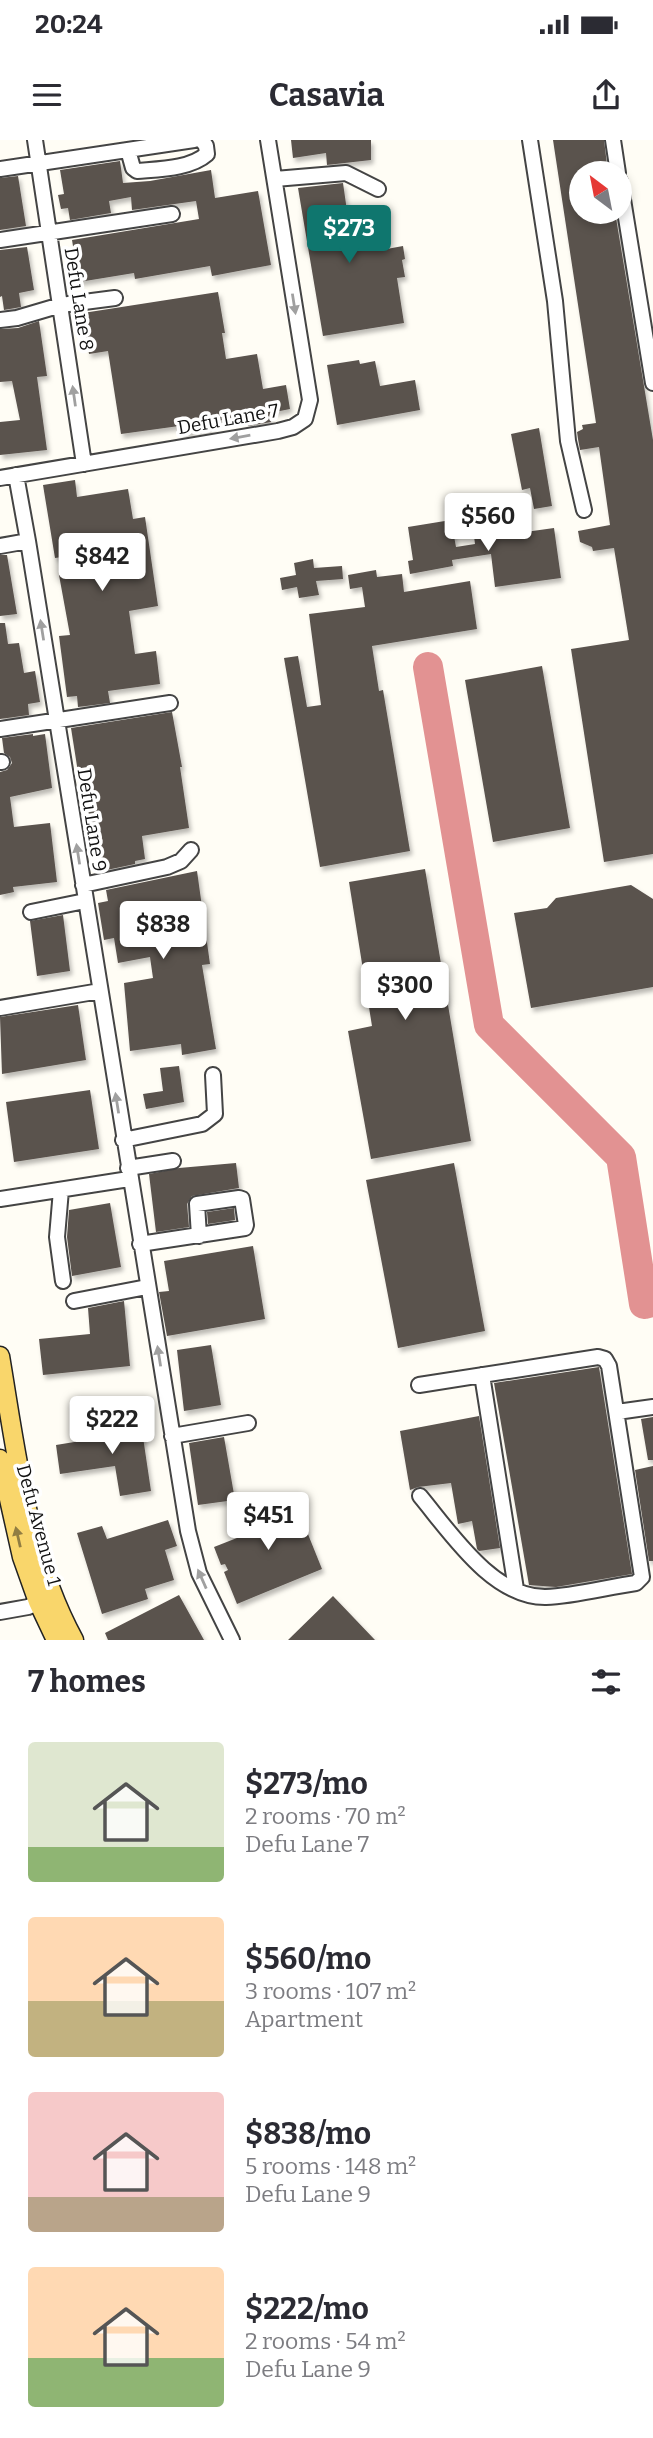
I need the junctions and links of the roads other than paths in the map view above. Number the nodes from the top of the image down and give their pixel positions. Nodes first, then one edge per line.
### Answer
1 (35, 140) edge
2 (194, 140) edge
3 (202, 140) edge
4 (268, 140) edge
5 (530, 140) edge
6 (613, 140) edge
7 (128, 150) junction
8 (616, 161) edge
9 (38, 163) junction
10 (0, 169) edge
11 (275, 179) junction
12 (378, 188) dead end
13 (172, 214) dead end
14 (627, 224) edge
15 (49, 233) junction
16 (0, 240) edge
17 (115, 298) dead end
18 (61, 305) junction
19 (0, 320) edge
20 (653, 383) edge
21 (84, 464) junction
22 (16, 475) junction
23 (0, 478) edge
24 (584, 510) dead end
25 (28, 541) junction
26 (0, 545) edge
27 (170, 703) dead end
28 (56, 719) junction
29 (0, 729) edge
30 (191, 850) dead end
31 (83, 885) junction
32 (85, 901) junction
33 (31, 912) dead end
34 (100, 992) junction
35 (0, 1008) edge
36 (213, 1074) dead end
37 (123, 1140) junction
38 (173, 1161) dead end
39 (128, 1173) junction
40 (0, 1189) edge
41 (61, 1190) junction
42 (0, 1199) edge
43 (199, 1236) dead end
44 (140, 1244) junction
45 (63, 1281) dead end
46 (147, 1287) junction
47 (74, 1301) dead end
48 (0, 1356) edge
49 (482, 1375) junction
50 (419, 1385) dead end
51 (653, 1407) edge
52 (617, 1412) junction
53 (248, 1423) dead end
54 (172, 1436) junction
55 (5, 1455) edge
56 (420, 1496) dead end
57 (516, 1589) junction
58 (55, 1595) junction
59 (38, 1602) junction
60 (0, 1612) edge
61 (56, 1640) edge
62 (74, 1640) edge
63 (232, 1640) edge

1 - 9 street, Defu Lane 8
2 - 7 street
3 - 7 street
4 - 11 street, Defu Lane 7
5 - 24 street
6 - 8 street
7 - 9 street
9 - 10 street
9 - 15 street, Defu Lane 8
11 - 12 street
11 -> 21 street, Defu Lane 7
13 - 15 street
14 - 20 street
15 - 16 street
15 - 18 street, Defu Lane 8
17 - 18 street
18 - 19 street
21 -> 18 street, Defu Lane 8
21 - 22 street, Defu Lane 7
22 - 23 street, Defu Lane 7
22 - 25 street, Defu Lane 9
25 - 26 street
28 -> 25 street, Defu Lane 9
27 - 28 street
28 - 29 street
31 -> 28 street, Defu Lane 9
30 - 31 street
31 - 32 street, Defu Lane 9
32 - 33 street
32 - 34 street, Defu Lane 9
34 - 35 street
37 -> 34 street, Defu Lane 9
36 - 37 street
37 - 39 street, Defu Lane 9
38 - 39 street
39 - 40 street
39 - 41 street
39 - 44 street, Defu Lane 9
41 - 42 street
41 - 45 street
43 - 44 street
44 - 46 street, Defu Lane 9
46 - 47 street
54 -> 46 street, Defu Lane 9
48 - 55 main road, Defu Avenue 1
49 - 50 street
49 - 52 street
49 - 57 street
51 - 52 street
52 - 57 street
53 - 54 street
63 -> 54 street, Defu Lane 9
55 - 58 main road, Defu Avenue 1
59 -> 55 main road, Defu Avenue 1
56 - 57 street
58 - 59 street
58 - 62 main road, Defu Avenue 1
59 - 60 street
59 - 61 main road, Defu Avenue 1

